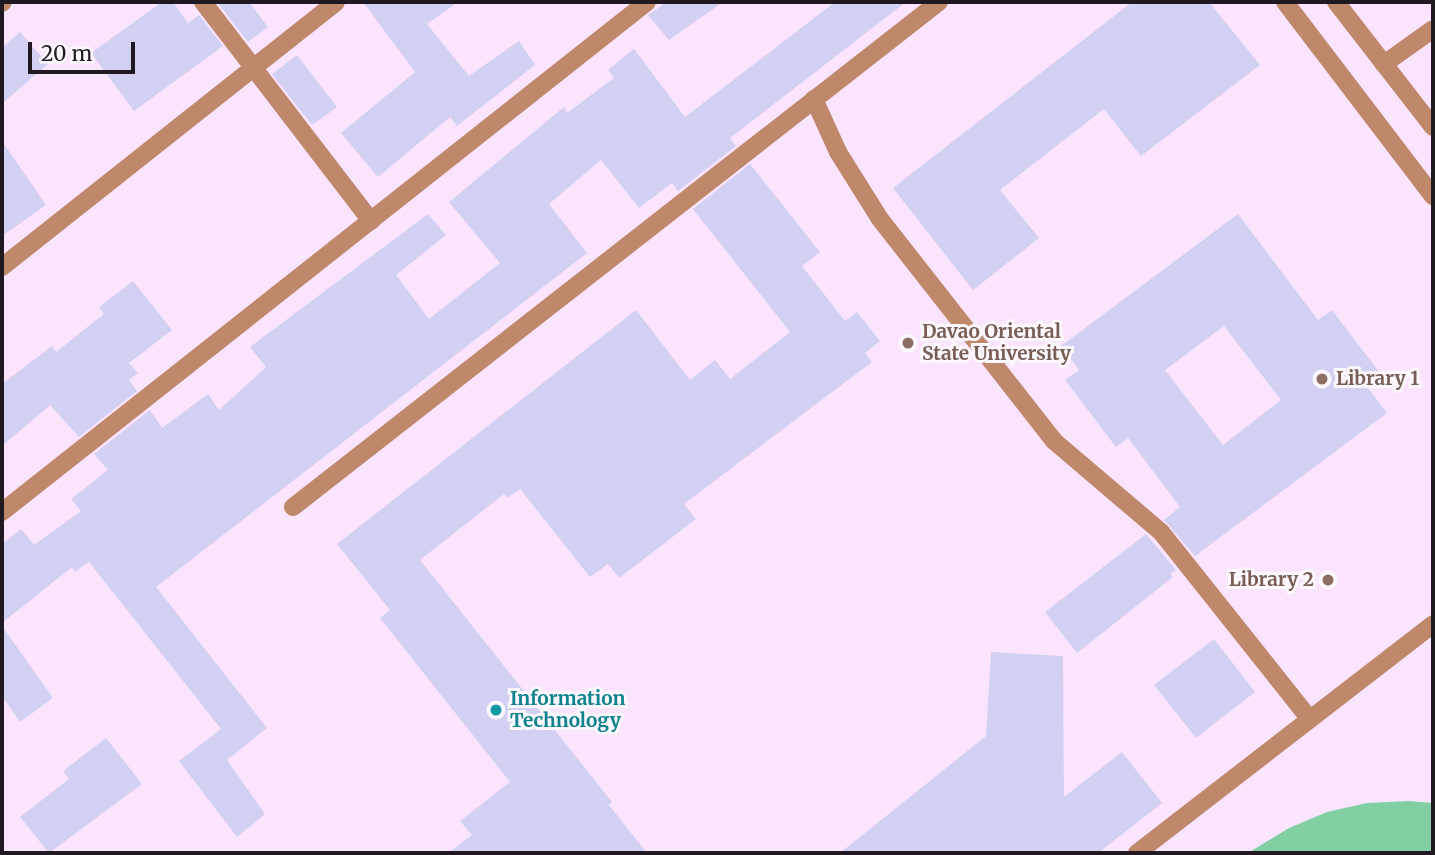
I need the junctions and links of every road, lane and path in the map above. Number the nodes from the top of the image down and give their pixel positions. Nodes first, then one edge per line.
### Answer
1 (203, 2) edge
2 (336, 2) edge
3 (647, 2) edge
4 (939, 2) edge
5 (1284, 2) edge
6 (1336, 2) edge
7 (1433, 29) edge
8 (1384, 64) junction
9 (254, 67) junction
10 (814, 99) junction
11 (1433, 127) edge
12 (1433, 196) edge
13 (371, 221) junction
14 (2, 267) edge
15 (292, 506) dead end
16 (2, 512) edge
17 (1433, 624) edge
18 (1310, 719) junction
19 (1137, 853) edge

1 - 9 street
2 - 9 street
3 - 13 street
4 - 10 street
5 - 12 street
6 - 8 street
7 - 8 street
8 - 11 street
9 - 13 street
9 - 14 street
10 - 15 street
10 - 18 street
13 - 16 street
17 - 18 street
18 - 19 street

